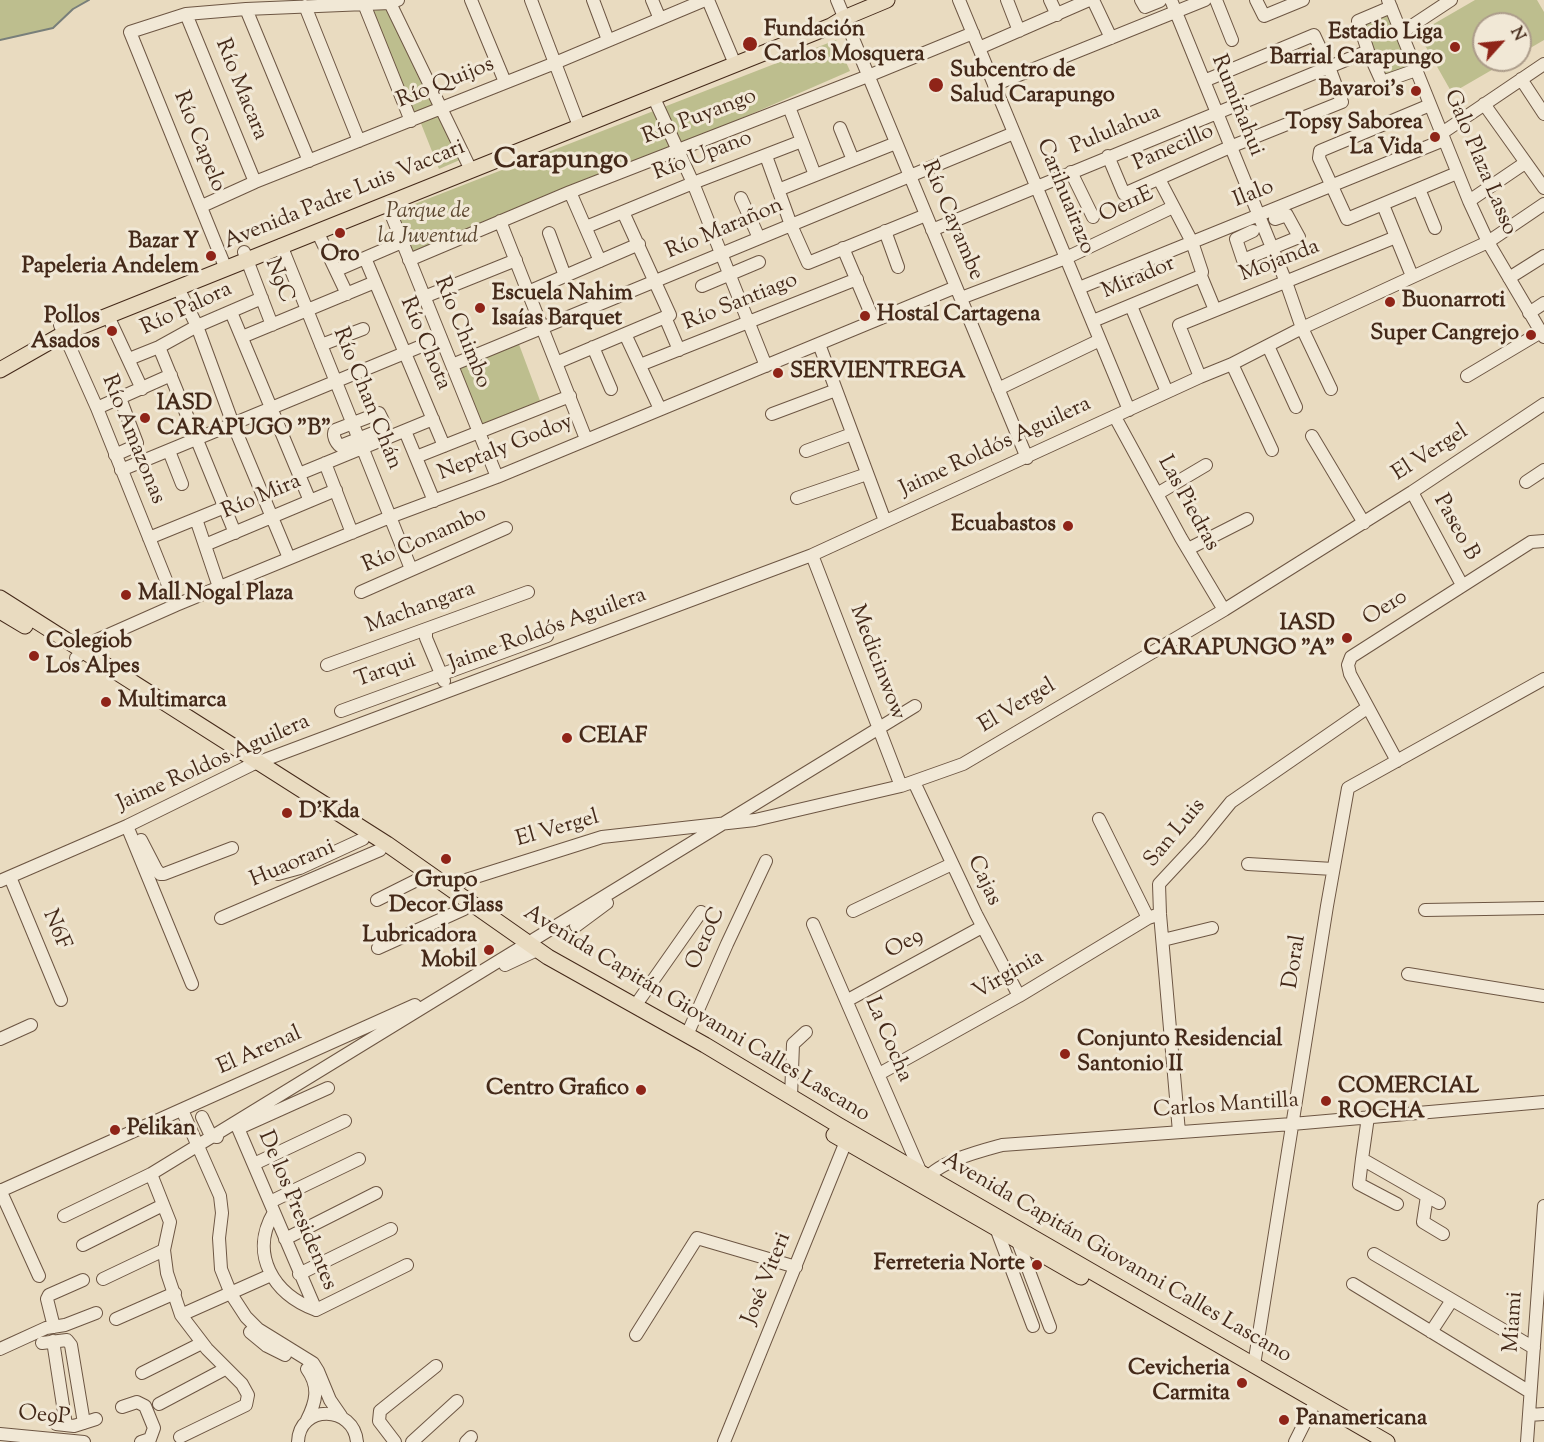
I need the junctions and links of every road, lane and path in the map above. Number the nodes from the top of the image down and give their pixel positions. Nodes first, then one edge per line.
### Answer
1 (471, 0) edge
2 (531, 0) edge
3 (593, 0) edge
4 (652, 0) edge
5 (706, 0) edge
6 (837, 0) edge
7 (887, 0) edge
8 (959, 0) edge
9 (1006, 0) edge
10 (1050, 0) edge
11 (1091, 0) edge
12 (1141, 0) edge
13 (1205, 0) edge
14 (1216, 0) edge
15 (1256, 0) edge
16 (1303, 0) edge
17 (1451, 0) edge
18 (394, 1) edge
19 (364, 4) junction
20 (1169, 4) edge
21 (1389, 4) edge
22 (305, 6) junction
23 (246, 9) junction
24 (186, 14) junction
25 (1057, 15) junction
26 (844, 18) junction
27 (660, 19) junction
28 (1019, 31) junction
29 (973, 33) junction
30 (1401, 33) junction
31 (1111, 38) junction
32 (608, 40) junction
33 (1232, 40) dead end
34 (980, 48) junction
35 (1368, 51) junction
36 (732, 57) junction
37 (555, 63) junction
38 (1544, 64) edge
39 (1329, 67) junction
40 (1416, 70) junction
41 (868, 76) junction
42 (1521, 80) junction
43 (1204, 81) junction
44 (505, 82) junction
45 (994, 85) junction
46 (653, 96) junction
47 (1484, 104) junction
48 (1430, 105) junction
49 (789, 107) junction
50 (441, 108) junction
51 (1216, 112) junction
52 (1544, 114) edge
53 (411, 121) junction
54 (577, 121) junction
55 (840, 128) dead end
56 (1014, 133) junction
57 (1443, 137) junction
58 (359, 141) junction
59 (802, 141) junction
60 (896, 143) junction
61 (1230, 147) junction
62 (677, 149) junction
63 (765, 156) junction
64 (1108, 156) junction
65 (853, 160) junction
66 (309, 161) junction
67 (1525, 162) junction
68 (469, 165) junction
69 (1071, 172) junction
70 (1457, 173) junction
71 (815, 176) junction
72 (910, 176) junction
73 (1159, 179) junction
74 (255, 182) junction
75 (693, 183) junction
76 (1330, 185) junction
77 (1036, 186) junction
78 (1544, 188) edge
79 (1419, 189) junction
80 (778, 190) junction
81 (570, 192) junction
82 (741, 198) dead end
83 (1469, 201) junction
84 (387, 204) junction
85 (1383, 204) junction
86 (1544, 204) edge
87 (202, 206) junction
88 (1173, 207) junction
89 (623, 212) junction
90 (926, 215) junction
91 (1260, 216) junction
92 (1093, 217) dead end
93 (1275, 219) dead end
94 (500, 221) junction
95 (791, 225) junction
96 (586, 227) junction
97 (1435, 228) dead end
98 (932, 230) junction
99 (317, 231) junction
100 (885, 231) junction
101 (1253, 231) dead end
102 (549, 233) dead end
103 (1396, 237) junction
104 (759, 238) junction
105 (402, 242) junction
106 (1192, 242) junction
107 (1488, 242) junction
108 (639, 244) junction
109 (281, 245) junction
110 (1272, 247) junction
111 (843, 248) junction
112 (722, 254) junction
113 (245, 256) junction
114 (1544, 256) edge
115 (365, 258) junction
116 (1066, 258) junction
117 (410, 260) junction
118 (516, 260) junction
119 (600, 261) junction
120 (759, 262) dead end
121 (225, 264) junction
122 (898, 267) dead end
123 (337, 270) junction
124 (730, 274) junction
125 (565, 276) junction
126 (1201, 276) junction
127 (1412, 276) junction
128 (1509, 278) junction
129 (857, 279) junction
130 (375, 282) junction
131 (655, 282) junction
132 (1286, 282) junction
133 (702, 286) dead end
134 (178, 288) junction
135 (1079, 288) junction
136 (528, 292) junction
137 (959, 293) junction
138 (346, 294) junction
139 (424, 297) junction
140 (262, 298) junction
141 (1544, 303) edge
142 (1131, 306) junction
143 (307, 310) junction
144 (1215, 310) junction
145 (231, 312) junction
146 (1529, 313) junction
147 (108, 316) junction
148 (667, 316) junction
149 (874, 321) junction
150 (1093, 321) junction
151 (749, 322) junction
152 (272, 325) junction
153 (197, 326) junction
154 (542, 327) junction
155 (1302, 328) junction
156 (62, 329) junction
157 (363, 329) dead end
158 (625, 334) junction
159 (1543, 335) edge
160 (242, 337) junction
161 (441, 338) junction
162 (1100, 340) junction
163 (819, 344) junction
164 (321, 345) junction
165 (1268, 346) junction
166 (159, 347) junction
167 (593, 347) junction
168 (679, 350) junction
169 (405, 353) junction
170 (129, 359) junction
171 (0, 360) edge
172 (556, 363) junction
173 (1232, 364) junction
174 (452, 365) junction
175 (640, 365) junction
176 (766, 366) junction
177 (0, 370) edge
178 (171, 375) junction
179 (1467, 376) dead end
180 (1200, 377) junction
181 (336, 381) junction
182 (142, 389) junction
183 (611, 389) dead end
184 (998, 389) junction
185 (1331, 389) dead end
186 (836, 390) junction
187 (1167, 392) junction
188 (570, 396) junction
189 (120, 398) junction
190 (1544, 404) edge
191 (1296, 407) dead end
192 (97, 408) junction
193 (272, 408) junction
194 (660, 409) junction
195 (1129, 410) junction
196 (772, 414) dead end
197 (1114, 417) junction
198 (433, 419) junction
199 (352, 423) junction
200 (233, 424) junction
201 (405, 431) junction
202 (479, 433) junction
203 (852, 434) junction
204 (1312, 436) dead end
205 (197, 439) junction
206 (586, 439) junction
207 (361, 443) junction
208 (444, 446) junction
209 (1272, 450) dead end
210 (170, 451) junction
211 (806, 451) dead end
212 (115, 455) junction
213 (416, 457) junction
214 (1027, 458) junction
215 (325, 463) junction
216 (1206, 465) dead end
217 (121, 470) junction
218 (1544, 470) edge
219 (299, 474) junction
220 (867, 474) junction
221 (497, 477) junction
222 (1526, 482) dead end
223 (182, 484) dead end
224 (336, 490) junction
225 (1412, 492) junction
226 (1157, 494) junction
227 (797, 498) dead end
228 (310, 501) junction
229 (435, 501) junction
230 (225, 507) junction
231 (390, 517) junction
232 (273, 518) junction
233 (196, 519) junction
234 (1247, 519) dead end
235 (885, 521) junction
236 (1364, 523) junction
237 (506, 528) dead end
238 (235, 533) junction
239 (352, 533) junction
240 (149, 538) junction
241 (1544, 541) edge
242 (205, 545) junction
243 (1188, 549) junction
244 (812, 555) junction
245 (289, 558) junction
246 (411, 569) junction
247 (1462, 585) junction
248 (219, 587) junction
249 (361, 592) dead end
250 (528, 592) dead end
251 (0, 598) edge
252 (176, 605) junction
253 (0, 610) edge
254 (1224, 610) junction
255 (426, 630) junction
256 (547, 636) dead end
257 (80, 655) junction
258 (327, 665) dead end
259 (442, 674) junction
260 (1544, 678) edge
261 (447, 690) junction
262 (915, 706) dead end
263 (1367, 708) junction
264 (341, 711) dead end
265 (1397, 761) junction
266 (255, 763) junction
267 (914, 782) junction
268 (901, 786) junction
269 (1099, 819) dead end
270 (130, 824) junction
271 (708, 825) junction
272 (363, 838) junction
273 (232, 848) dead end
274 (380, 850) junction
275 (766, 861) dead end
276 (952, 864) junction
277 (1248, 864) dead end
278 (1333, 869) junction
279 (278, 874) dead end
280 (421, 878) junction
281 (5, 879) edge
282 (447, 886) junction
283 (377, 900) dead end
284 (1544, 908) edge
285 (465, 909) junction
286 (1425, 910) dead end
287 (853, 911) dead end
288 (701, 912) dead end
289 (1154, 916) junction
290 (221, 918) dead end
291 (813, 924) dead end
292 (576, 926) dead end
293 (982, 927) junction
294 (1212, 928) dead end
295 (1162, 940) junction
296 (378, 948) dead end
297 (532, 952) junction
298 (1408, 974) dead end
299 (192, 984) dead end
300 (1018, 996) junction
301 (1544, 996) edge
302 (62, 1000) dead end
303 (848, 1000) junction
304 (635, 1006) junction
305 (31, 1025) dead end
306 (806, 1032) dead end
307 (687, 1035) junction
308 (0, 1040) edge
309 (879, 1074) junction
310 (328, 1088) dead end
311 (790, 1097) junction
312 (1544, 1102) edge
313 (178, 1111) junction
314 (202, 1117) dead end
315 (1368, 1117) junction
316 (345, 1121) dead end
317 (1292, 1124) junction
318 (238, 1128) junction
319 (1179, 1132) junction
320 (847, 1137) junction
321 (359, 1159) dead end
322 (1362, 1159) junction
323 (254, 1164) junction
324 (151, 1174) junction
325 (924, 1178) junction
326 (0, 1190) edge
327 (376, 1193) dead end
328 (1427, 1196) junction
329 (1439, 1203) dead end
330 (1397, 1204) dead end
331 (164, 1205) junction
332 (1544, 1206) edge
333 (272, 1207) junction
334 (64, 1216) dead end
335 (996, 1228) junction
336 (391, 1229) dead end
337 (1443, 1234) dead end
338 (285, 1239) junction
339 (1018, 1242) junction
340 (83, 1245) dead end
341 (164, 1250) junction
342 (1374, 1254) dead end
343 (407, 1265) dead end
344 (796, 1268) junction
345 (299, 1274) junction
346 (271, 1275) junction
347 (39, 1276) dead end
348 (83, 1280) dead end
349 (103, 1280) dead end
350 (1353, 1284) dead end
351 (175, 1293) junction
352 (228, 1295) junction
353 (1449, 1298) junction
354 (316, 1310) junction
355 (96, 1312) dead end
356 (181, 1315) junction
357 (116, 1319) dead end
358 (1033, 1326) dead end
359 (54, 1327) junction
360 (1050, 1327) dead end
361 (1429, 1330) junction
362 (636, 1335) dead end
363 (202, 1342) junction
364 (274, 1345) junction
365 (0, 1348) edge
366 (1534, 1348) junction
367 (1254, 1365) junction
368 (436, 1366) dead end
369 (225, 1369) junction
370 (142, 1373) dead end
371 (1530, 1392) junction
372 (457, 1401) dead end
373 (159, 1404) dead end
374 (122, 1407) dead end
375 (1312, 1408) junction
376 (1544, 1414) edge
377 (1529, 1415) junction
378 (341, 1416) junction
379 (307, 1420) junction
380 (75, 1423) junction
381 (0, 1434) edge
382 (180, 1437) dead end
383 (79, 1441) edge
384 (141, 1442) edge
385 (298, 1442) edge
386 (357, 1442) edge
387 (395, 1442) edge
388 (412, 1442) edge
389 (724, 1442) edge
390 (1295, 1442) edge
391 (1371, 1442) edge
392 (1387, 1442) edge
393 (1527, 1442) edge

1 - 44 street
2 - 37 street
3 - 32 street
4 - 27 street
5 - 27 street, Río Quijos
5 - 36 street
6 - 26 street, Río Cayambe
7 - 26 main road, Avenida Padre Luis Vaccari
8 - 29 street, Carihuairazo
9 - 28 street
10 - 25 street
11 - 25 street
11 - 31 street
12 - 20 street
13 - 20 street
14 - 33 street
15 - 16 street
17 - 30 street
18 - 19 street
18 - 50 street
19 - 22 street
19 - 53 street
20 - 31 street
20 - 43 street, Rumiñahui
21 - 30 street, Galo Plaza Lasso
21 - 35 street
22 - 23 street
22 - 58 street
23 - 24 street
23 - 66 street
24 - 74 street, Río Macara
24 - 87 street, Río Capelo
25 - 28 street
26 - 36 main road, Avenida Padre Luis Vaccari
26 - 41 street, Río Cayambe
26 - 46 main road, Avenida Padre Luis Vaccari
27 - 32 street, Río Quijos
28 - 34 street
29 - 34 street, Carihuairazo
29 - 41 street, Río Puyango
30 - 40 street, Galo Plaza Lasso
31 - 45 street
32 - 37 street, Río Quijos
34 - 45 street, Carihuairazo
35 - 39 street, Pululahua
35 - 40 street
36 - 54 main road, Avenida Padre Luis Vaccari
37 - 44 street, Río Quijos
37 - 54 street
38 - 42 street, Ilalo
39 - 43 street
39 - 51 street, Pululahua
39 - 61 street, Panecillo
40 - 48 street, Galo Plaza Lasso
41 - 49 street, Río Puyango
41 - 60 street, Río Cayambe
42 - 47 street, Ilalo
42 - 52 street
43 - 51 street, Rumiñahui
44 - 50 street, Río Quijos
45 - 56 street, Carihuairazo
46 - 54 main road, Avenida Padre Luis Vaccari
46 - 62 street
47 - 57 street, Ilalo
47 - 67 street
48 - 57 street, Galo Plaza Lasso
48 - 76 street
49 - 59 street
49 - 62 street, Río Puyango
50 - 53 street, Río Quijos
50 - 68 street
51 - 61 street, Rumiñahui
51 - 64 street, Pululahua
53 - 58 street, Río Quijos
54 - 68 main road, Avenida Padre Luis Vaccari
55 - 65 street
56 - 72 street, Río Marañon
56 - 77 street, Carihuairazo
57 - 70 street, Galo Plaza Lasso
57 - 76 street, Ilalo
58 - 66 street, Río Quijos
59 - 63 street, Río Upano
59 - 71 street
60 - 65 street
60 - 72 street, Río Cayambe
61 - 73 street, Panecillo
61 - 91 street, Rumiñahui
62 - 75 street
62 - 81 street, Río Puyango
63 - 75 street, Río Upano
63 - 80 street
64 - 69 street, Pululahua
64 - 73 street, Panecillo
65 - 71 street
66 - 74 street, Río Quijos
67 - 78 street
67 - 83 street
68 - 84 main road, Avenida Padre Luis Vaccari
68 - 113 main road, Avenida Padre Luis Vaccari
69 - 77 street, Pululahua
69 - 92 street
70 - 79 street
70 - 83 street, Galo Plaza Lasso
71 - 80 street
72 - 90 street, Río Cayambe
72 - 95 street, Río Marañon
73 - 88 street
74 - 87 street, Río Quijos
75 - 89 street, Río Upano
75 - 112 street
76 - 85 street
76 - 91 street, Ilalo
77 - 98 street, Pululahua
77 - 116 street, Carihuairazo
79 - 85 street
79 - 97 street
80 - 95 street
81 - 94 street, Río Puyango
81 - 96 street
82 - 104 street
83 - 107 street, Galo Plaza Lasso
84 - 99 main road, Avenida Padre Luis Vaccari
84 - 105 street, Río Chimbo
85 - 103 street
86 - 107 street, Jaime Roldós Aguilera
87 - 121 street, Río Capelo
88 - 106 street
88 - 116 street, Oe11E
89 - 96 street, Río Upano
89 - 108 street
90 - 98 street, Río Cayambe
90 - 100 street
91 - 106 street, Ilalo
91 - 110 street, Rumiñahui
93 - 110 street
94 - 117 street, Río Puyango
94 - 118 street
95 - 104 street, Río Marañon
95 - 111 street
96 - 119 street
98 - 137 street, Río Cayambe
99 - 109 main road, Avenida Padre Luis Vaccari
99 - 123 street
100 - 111 street
100 - 122 street
101 - 110 street
102 - 125 street
103 - 127 street
103 - 132 street, Mojanda
104 - 112 street, Río Marañon
105 - 115 street
105 - 117 street, Río Chimbo
106 - 126 street
106 - 135 street, Ilalo
107 - 127 street, Jaime Roldós Aguilera
107 - 128 street, Galo Plaza Lasso
108 - 119 street
108 - 131 street
109 - 113 main road, Avenida Padre Luis Vaccari
109 - 143 street, Río Chan Chán
110 - 132 street, Rumiñahui
111 - 129 street
112 - 124 street
112 - 131 street, Río Marañon
113 - 121 main road, Avenida Padre Luis Vaccari
113 - 140 street, N9C
114 - 128 street
115 - 123 street
115 - 130 street, Río Chota
116 - 135 street, Carihuairazo
116 - 137 street, Oe11E
117 - 139 street, Río Chimbo
118 - 136 street
118 - 139 street
119 - 125 street
120 - 124 street
121 - 134 main road, Avenida Padre Luis Vaccari
121 - 156 main road, Avenida Padre Luis Vaccari
123 - 138 street
124 - 133 street
124 - 151 street
125 - 136 street
126 - 142 street, Mirador
126 - 144 street
127 - 155 street, Jaime Roldós Aguilera
128 - 146 street, Galo Plaza Lasso
129 - 149 street
129 - 151 street, Río Santiago
130 - 138 street
130 - 169 street, Río Chota
131 - 148 street
131 - 154 street, Río Marañon
132 - 144 street, Mojanda
132 - 155 street, Rumiñahui
134 - 147 main road, Avenida Padre Luis Vaccari
134 - 153 street
135 - 150 street, Carihuairazo
136 - 154 street
137 - 149 street, Neptaly Godoy
137 - 184 street, Río Cayambe
138 - 143 street
139 - 161 street, Río Chimbo
140 - 145 street, Río Palora
140 - 152 street, N9C
141 - 146 street
142 - 150 street, Mirador
142 - 187 street
143 - 152 street
143 - 164 street, Río Chan Chán
144 - 180 street, Mojanda
145 - 153 street, Río Palora
145 - 160 street
146 - 159 street, Galo Plaza Lasso
147 - 156 main road, Avenida Padre Luis Vaccari
147 - 170 street
148 - 158 street
148 - 168 street
149 - 163 street, Neptaly Godoy
150 - 162 street, Carihuairazo
151 - 168 street, Río Santiago
151 - 176 street
152 - 160 street
153 - 166 street, Río Palora
153 - 200 street
154 - 172 street
154 - 174 street, Río Marañon
155 - 165 street, Jaime Roldós Aguilera
155 - 185 street, Rumiñahui
156 - 171 main road, Avenida Padre Luis Vaccari
156 - 177 main road, Avenida Padre Luis Vaccari
156 - 192 street, Río Amazonas
157 - 164 street
158 - 167 street
158 - 175 street
159 - 179 street
160 - 193 street
161 - 169 street
161 - 174 street, Río Chimbo
162 - 184 street
162 - 195 street, Carihuairazo
163 - 176 street, Neptaly Godoy
163 - 186 street
164 - 181 street, Río Chan Chán
165 - 173 street, Jaime Roldós Aguilera
165 - 191 street
166 - 170 street, Río Palora
166 - 178 street
167 - 172 street
167 - 183 street
168 - 175 street, Río Santiago
169 - 181 street
169 - 198 street, Río Chota
170 - 182 street
172 - 188 street
173 - 180 street, Jaime Roldós Aguilera
173 - 209 street
174 - 202 street, Río Chimbo
175 - 194 street
176 - 194 street, Neptaly Godoy
178 - 182 street
178 - 205 street
180 - 187 street, Jaime Roldós Aguilera
181 - 193 street
181 - 199 street, Río Chan Chán
182 - 189 street
184 - 214 street, Río Cayambe
186 - 196 street
186 - 203 street
187 - 195 street, Jaime Roldós Aguilera
188 - 202 street
188 - 206 street
189 - 192 street
189 - 212 street
190 - 225 street, El Vergel
192 - 212 street, Río Amazonas
193 - 200 street
193 - 219 street
194 - 206 street, Neptaly Godoy
195 - 197 street, Jaime Roldós Aguilera
197 - 214 street, Jaime Roldós Aguilera
197 - 226 street, Las Piedras
198 - 201 street
198 - 208 street, Río Chota
199 - 207 street, Río Chan Chán
199 - 207 street
199 - 207 street
200 - 205 street
200 - 232 street
201 - 207 street
201 - 213 street
202 - 208 street
202 - 221 street, Río Chimbo
203 - 211 street
203 - 220 street
204 - 236 street
205 - 210 street
205 - 230 street
206 - 221 street, Neptaly Godoy
207 - 215 street
207 - 231 street, Río Chan Chán
208 - 213 street
210 - 217 street
210 - 223 street
212 - 217 street, Río Amazonas
213 - 229 street
214 - 235 street, Jaime Roldós Aguilera
215 - 219 street
215 - 224 street
216 - 226 street
217 - 240 street, Río Amazonas
218 - 222 street
219 - 228 street
220 - 227 street
220 - 235 street
221 - 229 street, Neptaly Godoy
224 - 228 street, Río Mira
224 - 239 street
225 - 236 street, El Vergel
225 - 247 street, Paseo B
226 - 243 street, Las Piedras
228 - 232 street, Río Mira
229 - 231 street, Neptaly Godoy
230 - 233 street
230 - 238 street
231 - 239 street, Neptaly Godoy
231 - 246 street, Río Chan Chán
232 - 238 street, Río Mira
232 - 245 street
233 - 240 street
233 - 242 street
234 - 243 street
235 - 244 street, Jaime Roldós Aguilera
236 - 254 street, El Vergel
237 - 246 street, Río Conambo
238 - 242 street, Río Mira
239 - 245 street, Neptaly Godoy
240 - 252 street, Río Amazonas
241 - 247 street, Oe10
242 - 248 street
243 - 254 street, Las Piedras
244 - 261 street, Jaime Roldós Aguilera
244 - 268 street, Medicinwow
245 - 248 street, Neptaly Godoy
246 - 249 street, Río Conambo
247 - 263 street, Oe10
248 - 252 street, Neptaly Godoy
250 - 255 street, Machangara
251 - 257 main road, Avenida Capitán Giovanni Calles Lascano
252 - 257 street, Neptaly Godoy
253 - 257 main road, Avenida Capitán Giovanni Calles Lascano
254 - 267 street, El Vergel
255 - 258 street, Machangara
255 - 259 street
256 - 259 street, Tarqui
257 - 266 main road, Avenida Capitán Giovanni Calles Lascano
259 - 261 street
259 - 264 street, Tarqui
260 - 265 street, Doral
261 - 266 street, Jaime Roldos Aguilera
262 - 324 street
263 - 265 street, Oe10
263 - 289 street, San Luis
265 - 278 street, Doral
266 - 270 street, Jaime Roldos Aguilera
266 - 272 main road, Avenida Capitán Giovanni Calles Lascano
266 - 282 main road, Avenida Capitán Giovanni Calles Lascano
267 - 268 street, El Vergel
267 - 276 street, Cajas
268 - 271 street, El Vergel
269 - 289 street
270 - 273 street
270 - 281 street, Jaime Roldos Aguilera
270 - 299 street
271 - 282 street, El Vergel
271 - 292 street
272 - 274 main road, Avenida Capitán Giovanni Calles Lascano
272 - 279 street
274 - 280 main road, Avenida Capitán Giovanni Calles Lascano
274 - 290 street, Huaorani
275 - 307 street, Oe10C
276 - 287 street
276 - 293 street, Cajas
277 - 278 street
278 - 317 street, Doral
280 - 283 street
280 - 285 main road, Avenida Capitán Giovanni Calles Lascano
281 - 302 street, N6F
282 - 297 main road, Avenida Capitán Giovanni Calles Lascano
284 - 286 street
285 - 296 street
285 - 297 main road, Avenida Capitán Giovanni Calles Lascano
288 - 304 street
289 - 295 street, San Luis
289 - 300 street, Virginia
291 - 303 street, La Cocha
293 - 300 street, Cajas
293 - 303 street, Oe9
294 - 295 street
295 - 319 street, San Luis
297 - 304 main road, Avenida Capitán Giovanni Calles Lascano
297 - 313 street, El Arenal
297 - 320 main road, Avenida Capitán Giovanni Calles Lascano
298 - 301 street
300 - 309 street, Virginia
303 - 309 street, La Cocha
304 - 307 main road, Avenida Capitán Giovanni Calles Lascano
305 - 308 street
306 - 311 street
307 - 311 main road, Avenida Capitán Giovanni Calles Lascano
309 - 325 street, La Cocha
310 - 318 street
311 - 320 main road, Avenida Capitán Giovanni Calles Lascano
312 - 315 street, Carlos Mantilla
313 - 326 street, El Arenal
313 - 352 street
314 - 318 street
315 - 317 street, Carlos Mantilla
315 - 322 street
316 - 323 street
317 - 319 street, Carlos Mantilla
317 - 367 street, Doral
318 - 323 street, De los Presidentes
319 - 325 street, Carlos Mantilla
320 - 325 main road, Avenida Capitán Giovanni Calles Lascano
320 - 344 street, José Viteri
321 - 333 street
322 - 328 street
322 - 330 street
323 - 333 street, De los Presidentes
324 - 331 street
324 - 334 street
325 - 335 main road, Avenida Capitán Giovanni Calles Lascano
325 - 367 main road, Avenida Capitán Giovanni Calles Lascano
326 - 347 street
327 - 338 street
328 - 329 street
328 - 337 street
331 - 340 street
331 - 341 street
332 - 366 street, Miami
333 - 338 street, De los Presidentes
333 - 346 street
335 - 339 main road, Avenida Capitán Giovanni Calles Lascano
335 - 358 street
336 - 345 street
338 - 345 street, De los Presidentes
339 - 360 street
339 - 375 main road, Avenida Capitán Giovanni Calles Lascano
341 - 349 street
341 - 351 street
342 - 353 street
343 - 354 street
344 - 362 street
344 - 389 street, José Viteri
345 - 354 street, De los Presidentes
346 - 352 street
346 - 354 street
348 - 359 street
350 - 361 street
351 - 356 street
351 - 357 street
352 - 356 street
352 - 364 street
353 - 361 street
353 - 366 street
355 - 359 street
356 - 363 street
359 - 365 street
361 - 371 street
363 - 369 street
363 - 370 street
364 - 378 street
364 - 379 street
366 - 371 street, Miami
367 - 392 main road, Avenida Capitán Giovanni Calles Lascano
368 - 387 street
369 - 373 street
369 - 382 street
371 - 377 street, Miami
372 - 388 street
374 - 384 street
375 - 390 street
375 - 391 main road, Avenida Capitán Giovanni Calles Lascano
376 - 377 street
377 - 393 street, Miami
378 - 379 street
378 - 386 street
379 - 385 street
380 - 380 street
380 - 383 street
381 - 383 street, Oe9P

